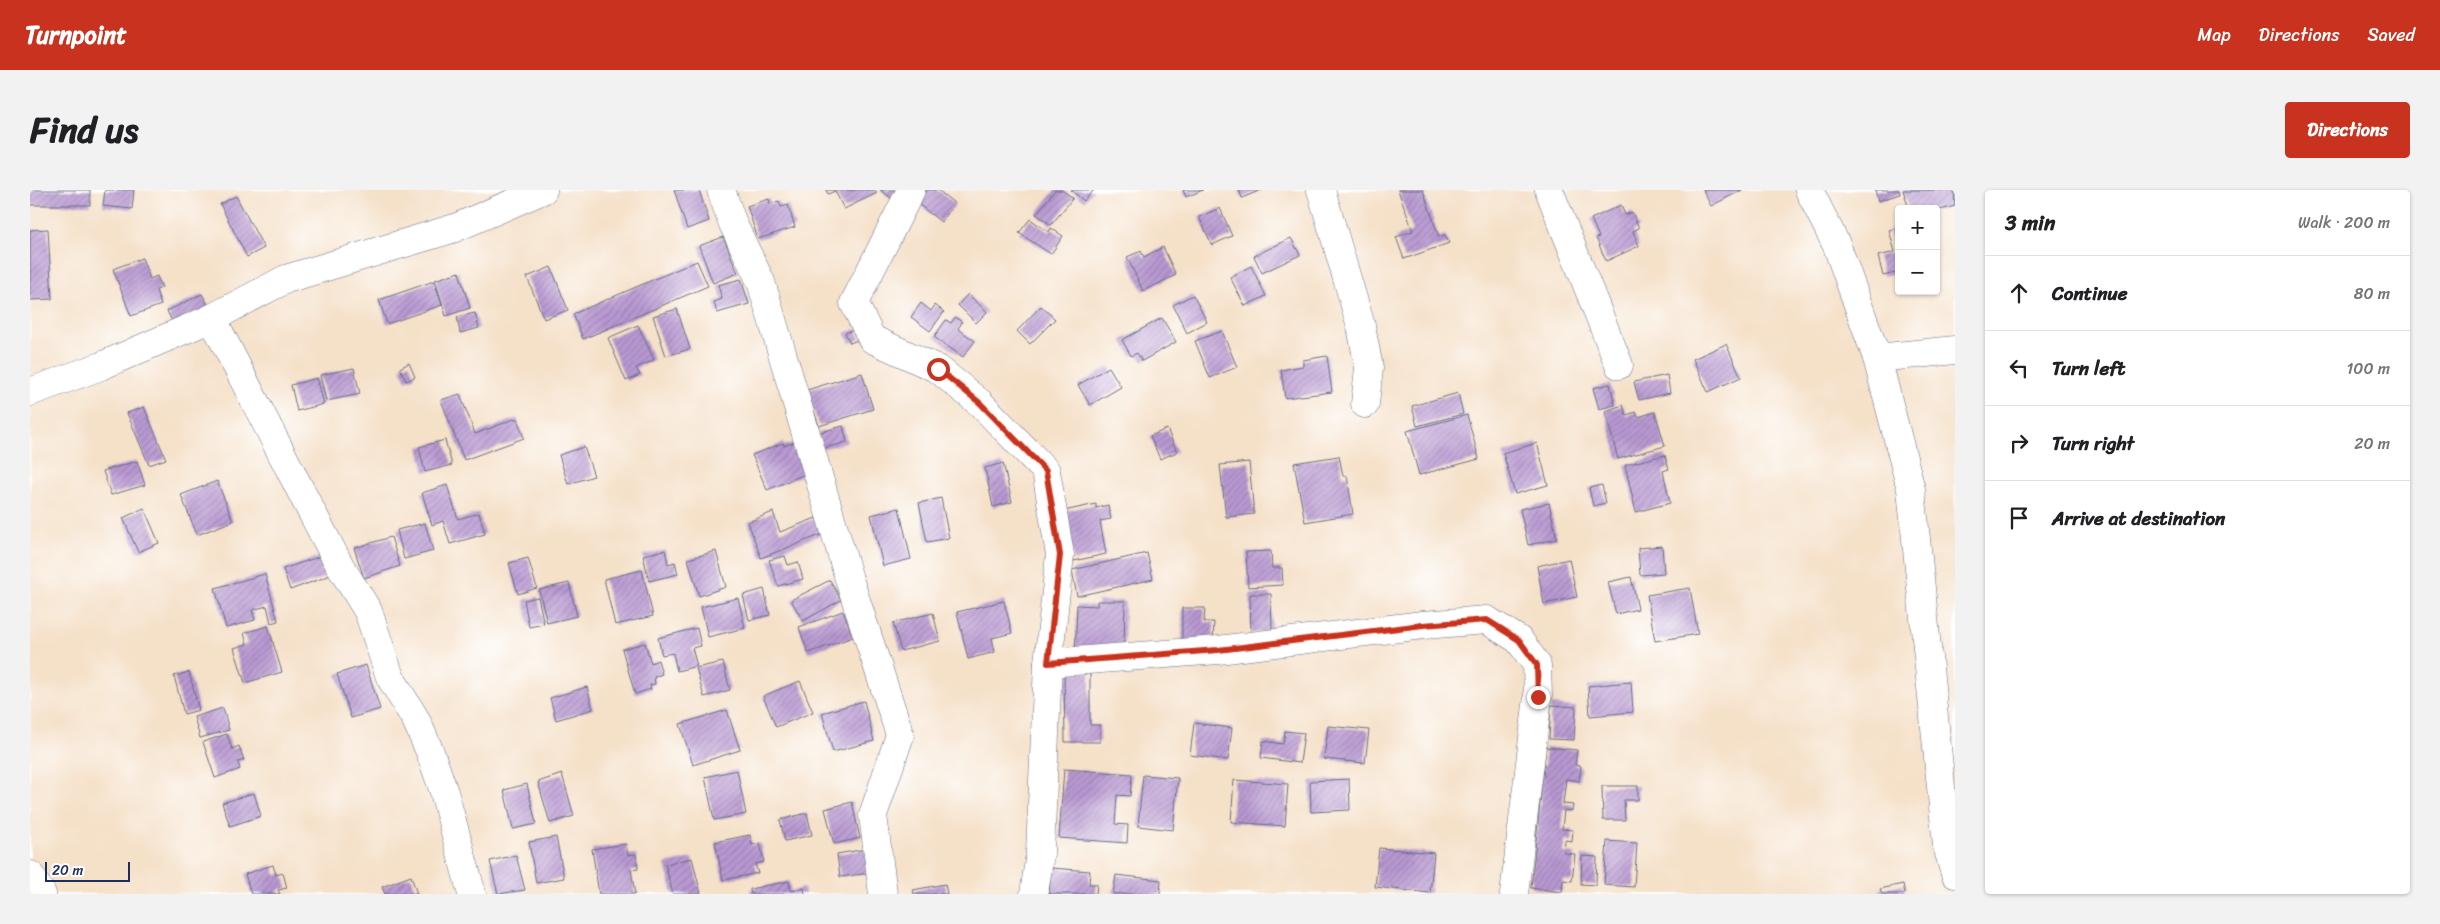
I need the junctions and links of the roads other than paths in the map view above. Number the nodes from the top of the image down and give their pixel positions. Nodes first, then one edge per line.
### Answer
1 (543, 190) edge
2 (721, 190) edge
3 (911, 190) edge
4 (1321, 190) edge
5 (1549, 190) edge
6 (1809, 190) edge
7 (212, 318) junction
8 (1955, 350) edge
9 (1877, 358) junction
10 (1619, 366) dead end
11 (30, 392) edge
12 (1365, 404) dead end
13 (1048, 663) junction
14 (1955, 874) edge
15 (30, 875) edge
16 (42, 894) edge
17 (472, 894) edge
18 (884, 894) edge
19 (1034, 894) edge
20 (1514, 894) edge

1 - 7 street
2 - 18 street
3 - 13 street
4 - 12 street
5 - 10 street
6 - 9 street
7 - 11 street
7 - 17 street
8 - 9 street
9 - 14 street
13 - 19 street
13 - 20 street
15 - 16 street

